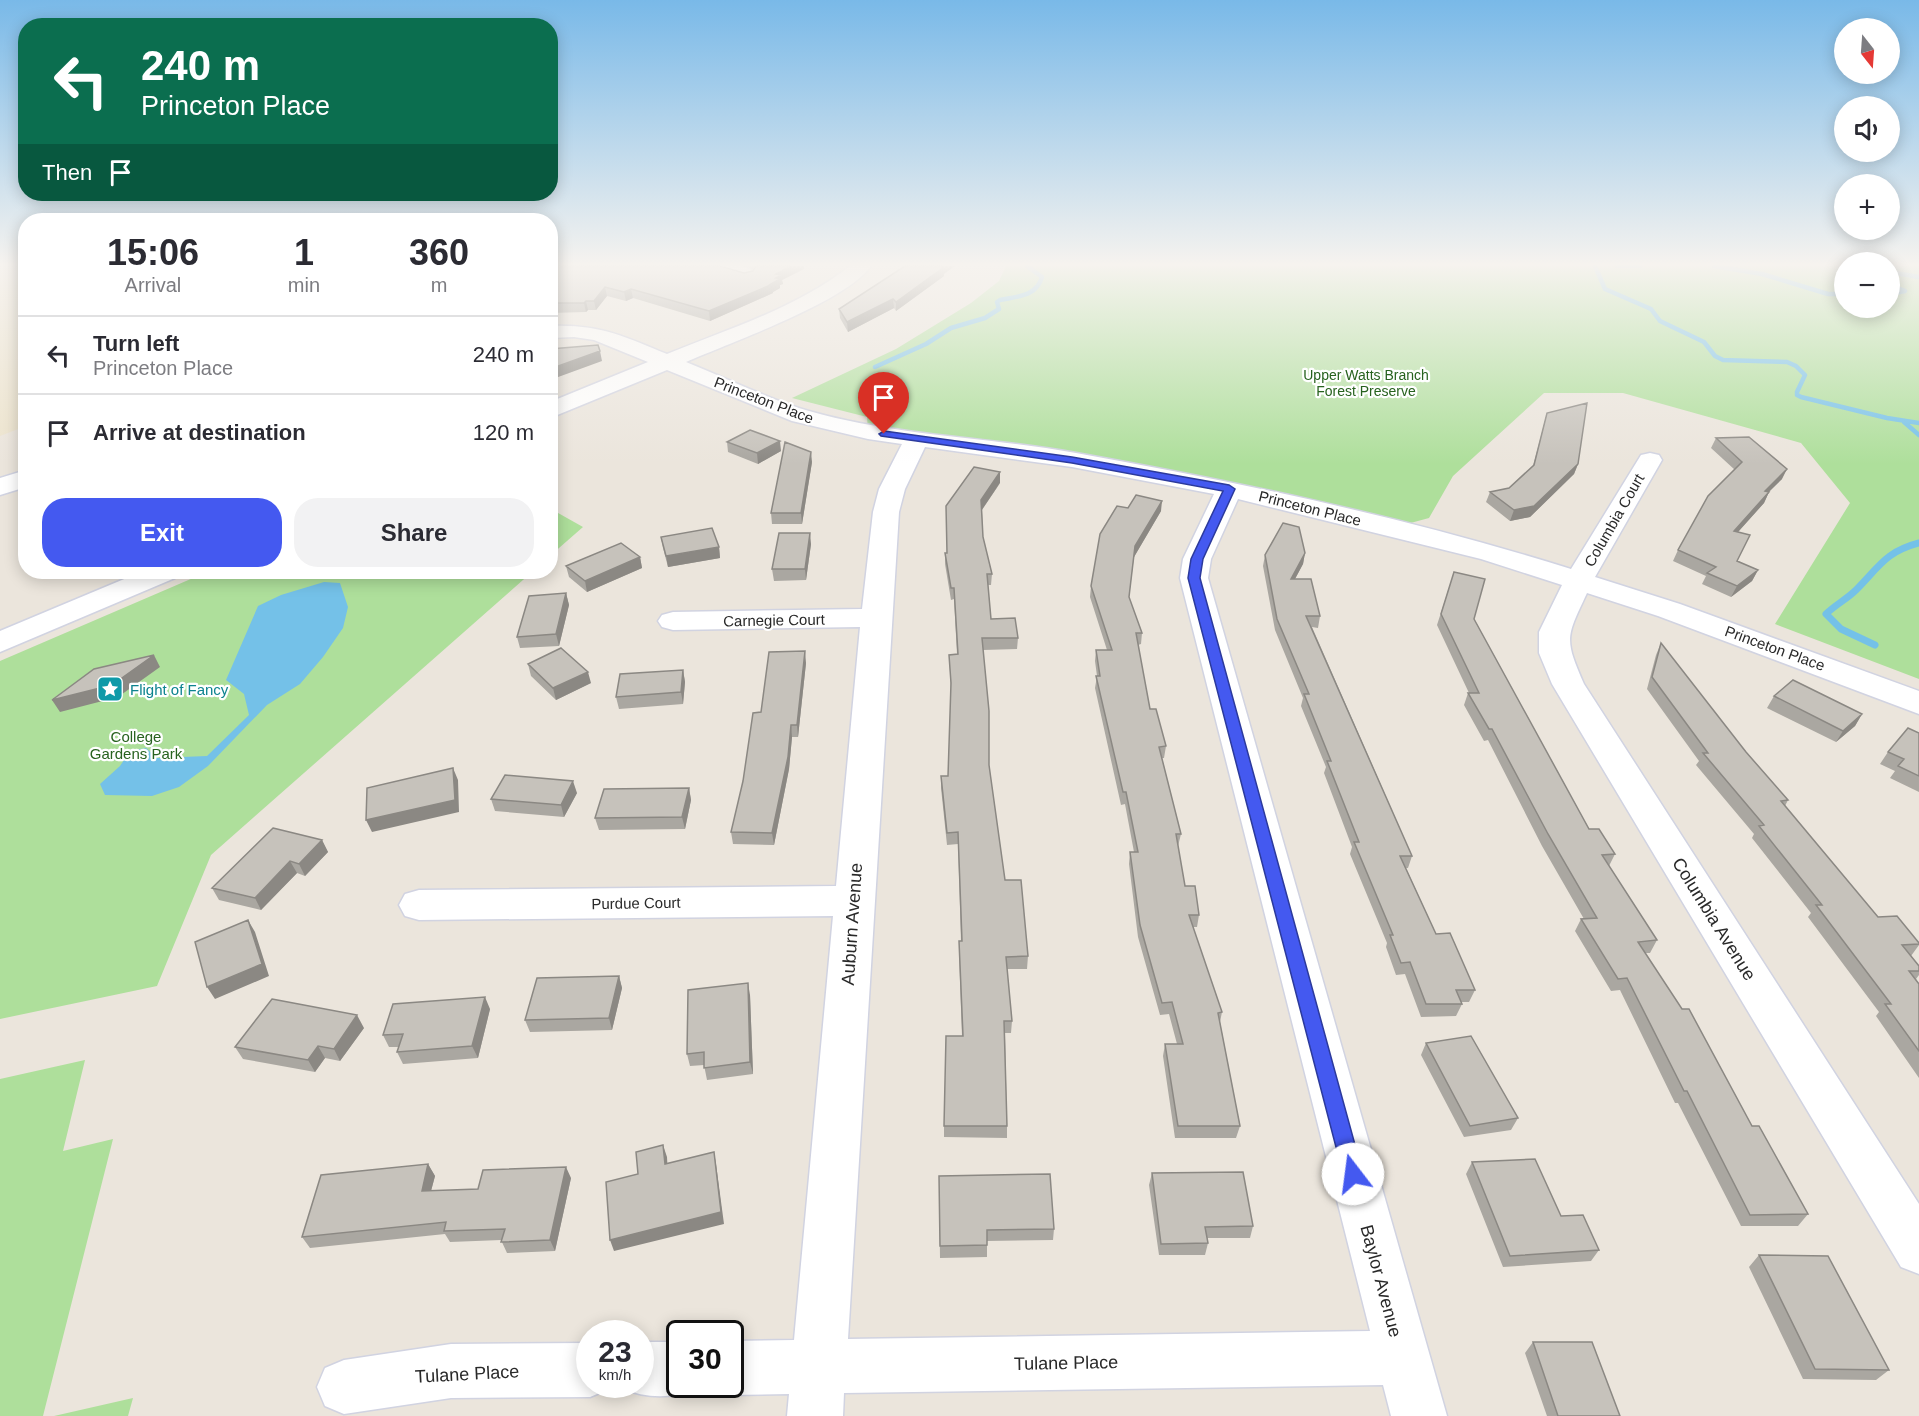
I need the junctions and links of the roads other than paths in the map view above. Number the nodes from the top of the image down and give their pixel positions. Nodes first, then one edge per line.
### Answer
1 (583, 332) edge
2 (738, 332) edge
3 (669, 362) junction
4 (558, 408) edge
5 (917, 439) junction
6 (1650, 460) dead end
7 (18, 481) edge
8 (0, 487) edge
9 (1229, 489) junction
10 (148, 579) edge
11 (1579, 580) junction
12 (876, 618) junction
13 (673, 621) dead end
14 (0, 643) edge
15 (1919, 703) edge
16 (854, 901) junction
17 (419, 905) dead end
18 (1919, 1249) edge
19 (1402, 1358) junction
20 (576, 1370) edge
21 (744, 1372) edge
22 (344, 1387) dead end
23 (817, 1392) edge
24 (1419, 1416) edge

1 - 3 street, Princeton Place
2 - 3 street
3 - 4 street
3 - 5 street, Princeton Place
5 - 9 street, Princeton Place
5 - 12 street, Auburn Avenue
6 - 11 street, Columbia Court
7 - 8 street
9 - 11 street, Princeton Place
9 - 19 street, Baylor Avenue
10 - 14 street
11 - 15 street, Princeton Place
11 - 18 street, Columbia Avenue
12 - 13 street, Carnegie Court
12 - 16 street, Auburn Avenue
16 - 17 street, Purdue Court
16 - 23 street, Auburn Avenue
19 - 23 street, Tulane Place
19 - 24 street, Baylor Avenue
20 - 22 street, Tulane Place
21 - 23 street, Tulane Place

